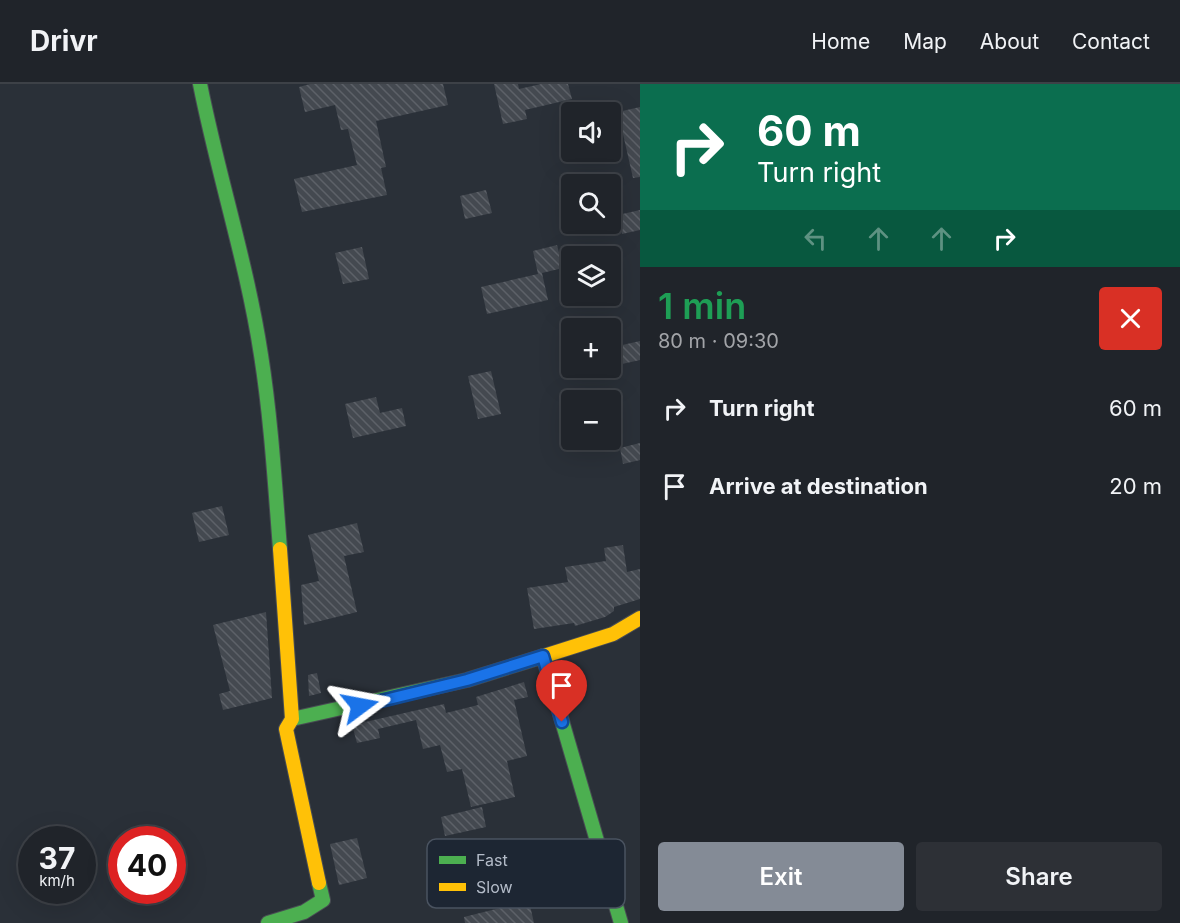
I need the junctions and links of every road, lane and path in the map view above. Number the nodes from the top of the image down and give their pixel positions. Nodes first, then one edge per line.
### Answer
1 (200, 84) edge
2 (640, 618) edge
3 (543, 656) junction
4 (292, 719) junction
5 (596, 839) edge
6 (617, 908) edge
7 (268, 923) edge
8 (621, 923) edge

1 - 4 street
2 - 3 street
3 - 4 street
3 - 5 street
4 - 7 street
6 - 8 street

